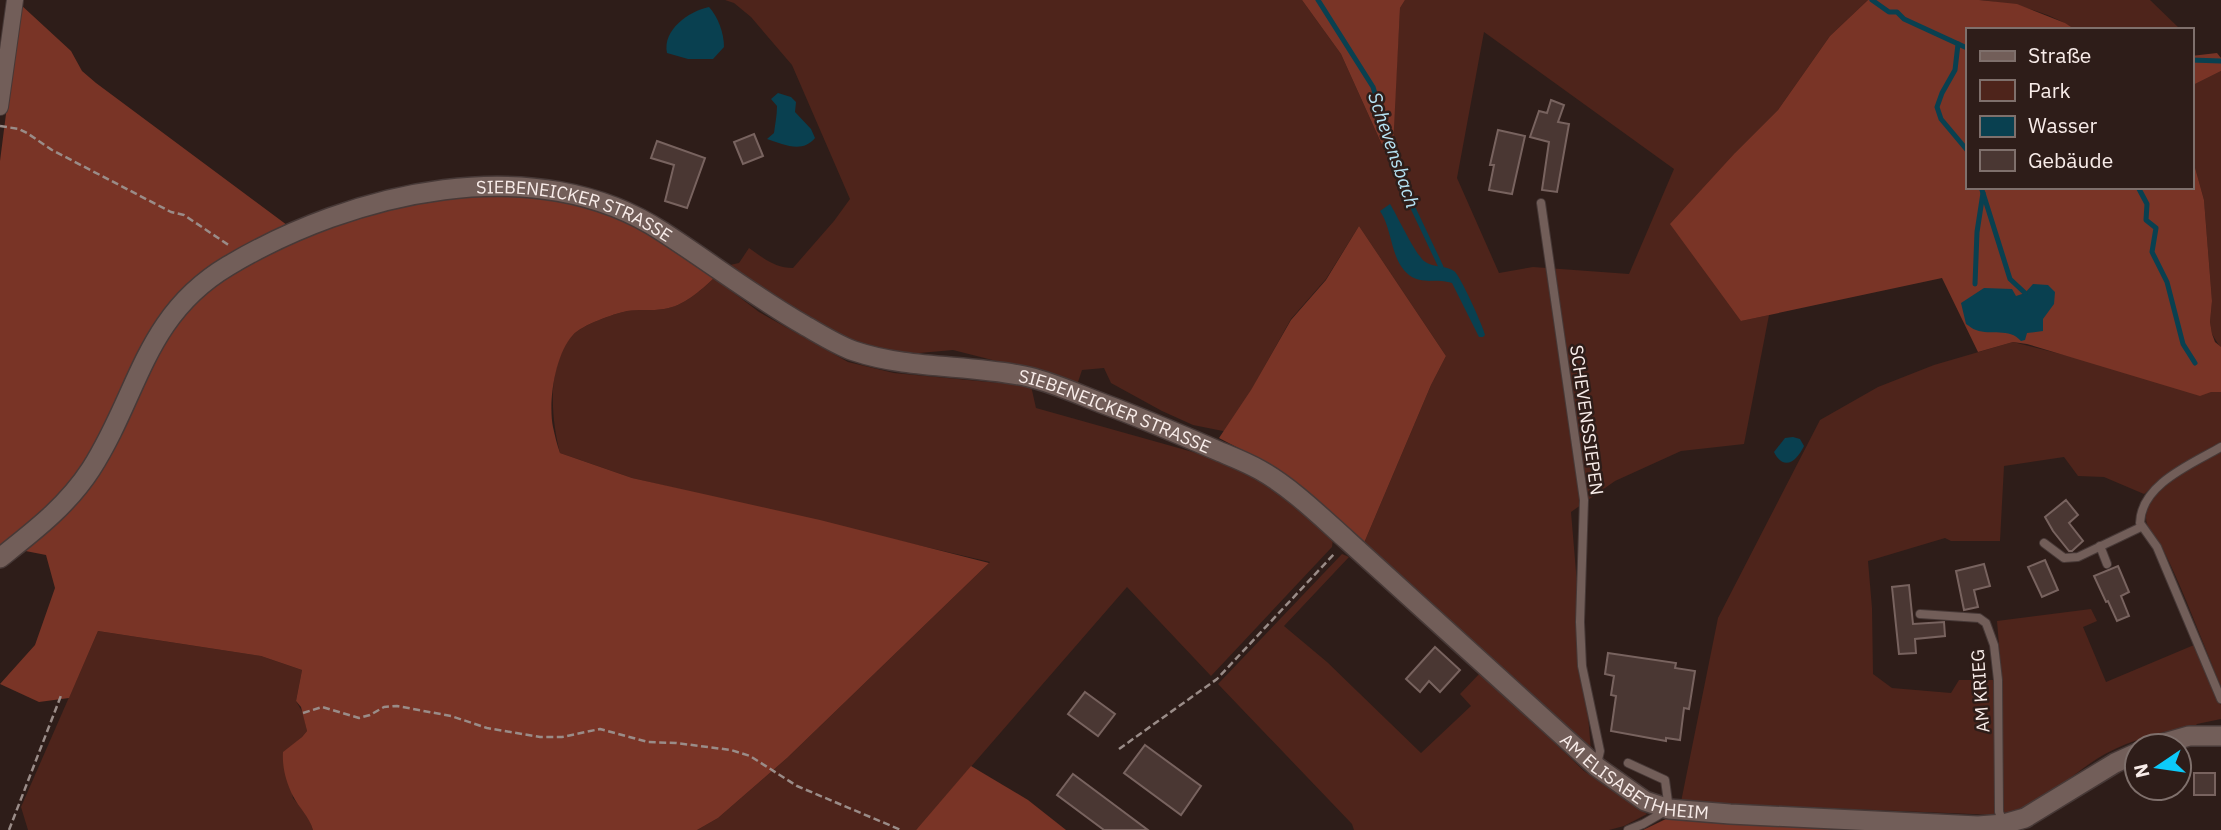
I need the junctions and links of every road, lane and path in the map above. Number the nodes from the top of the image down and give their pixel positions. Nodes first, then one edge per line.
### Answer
1 (15, 0) edge
2 (0, 107) edge
3 (0, 126) edge
4 (1541, 203) dead end
5 (241, 259) junction
6 (2221, 447) edge
7 (1259, 469) joint
8 (2141, 527) junction
9 (1347, 540) junction
10 (2043, 543) dead end
11 (2100, 546) junction
12 (0, 558) edge
13 (2107, 564) dead end
14 (1920, 614) dead end
15 (62, 694) dead end
16 (2221, 699) edge
17 (303, 713) dead end
18 (2193, 736) edge
19 (2221, 736) edge
20 (1119, 749) dead end
21 (2123, 759) edge
22 (1628, 764) dead end
23 (1597, 767) junction
24 (1670, 809) junction
25 (2004, 824) junction
26 (9, 830) edge
27 (901, 830) edge
28 (1628, 830) edge

1 - 2 street
3 - 5 path
4 - 23 lane, SCHEVENSSIEPEN
5 - 7 street, SIEBENEICKER STRASSE
5 - 12 street, SIEBENEICKER STRASSE
6 - 8 lane
7 - 9 street, AM ELISABETHHEIM
8 - 11 lane
8 - 16 lane
9 - 20 path
9 - 23 street, AM ELISABETHHEIM
10 - 11 lane
11 - 13 lane
14 - 25 lane, AM KRIEG
15 - 26 path
17 - 27 path
18 - 19 street
21 - 25 street, AM ELISABETHHEIM
22 - 24 lane
23 - 24 street, AM ELISABETHHEIM
24 - 25 street, AM ELISABETHHEIM
24 - 28 lane

